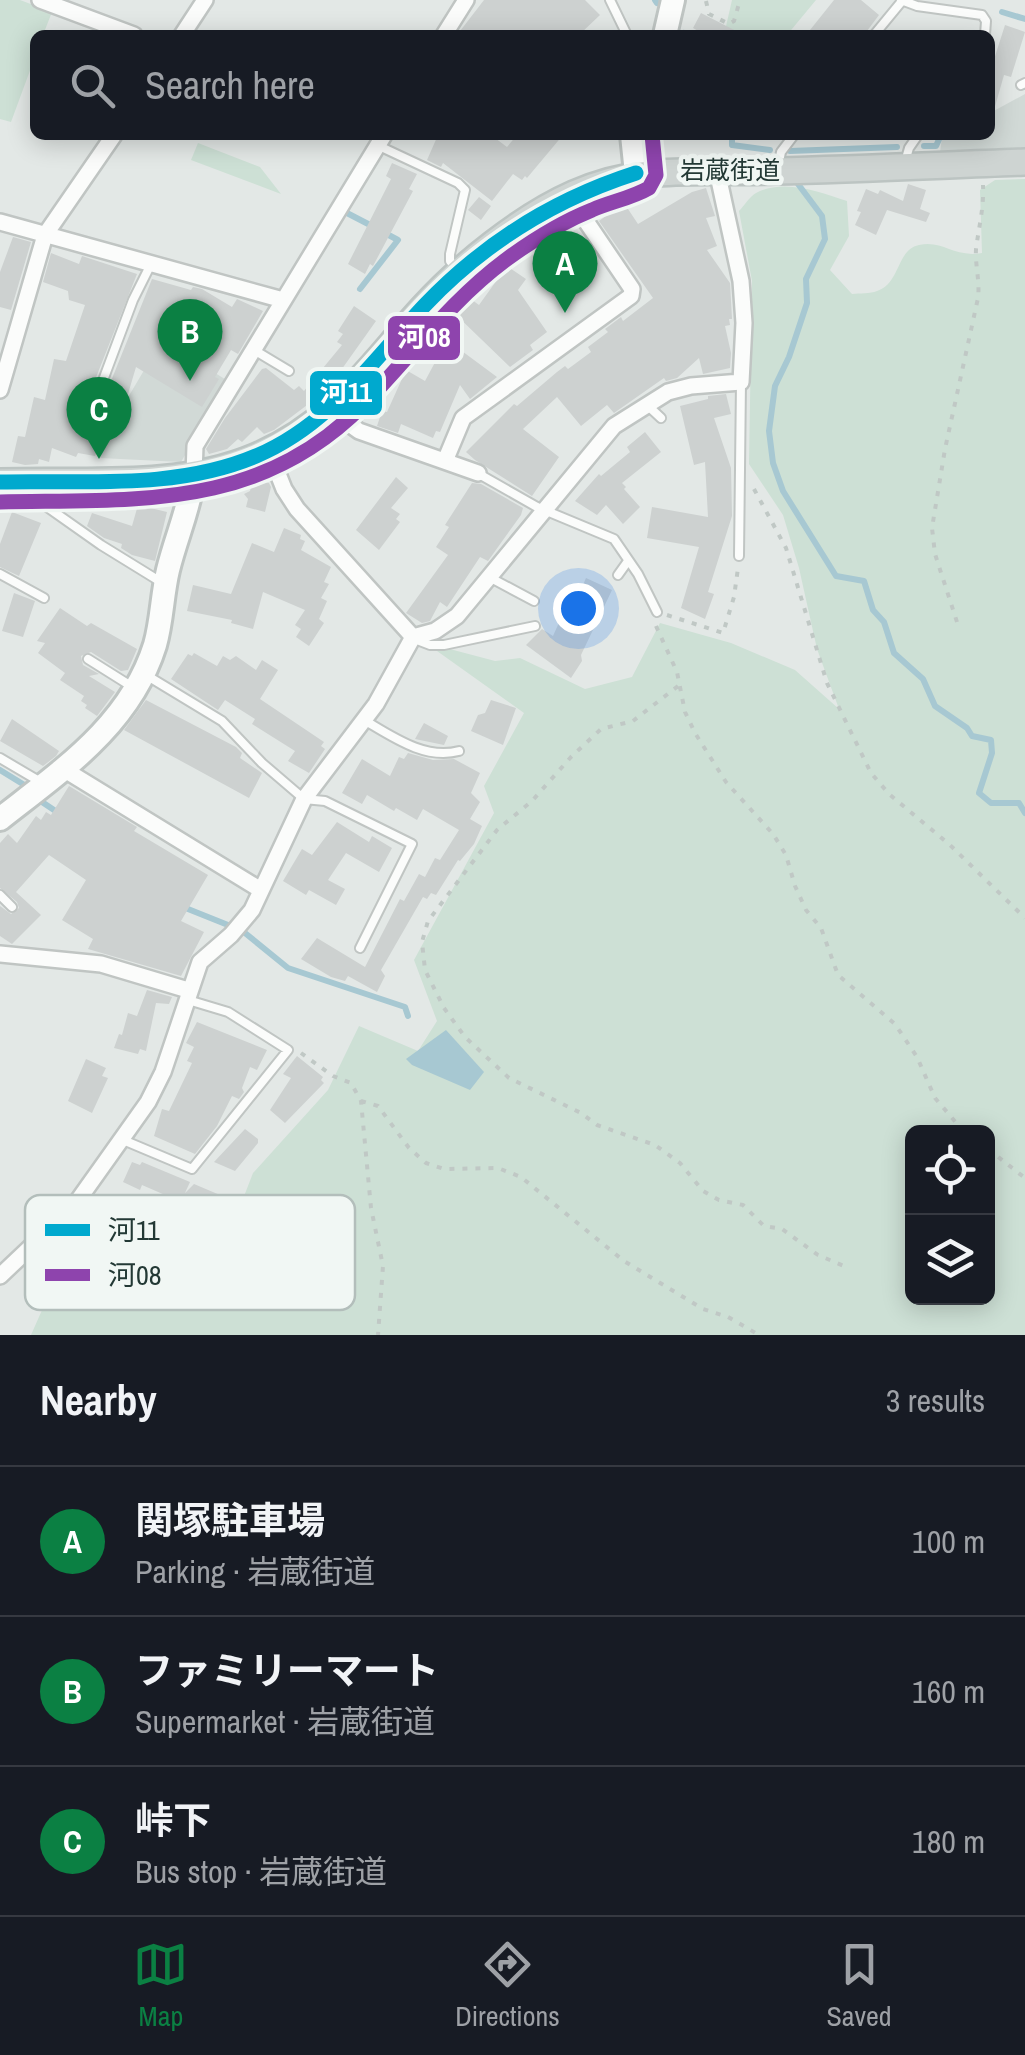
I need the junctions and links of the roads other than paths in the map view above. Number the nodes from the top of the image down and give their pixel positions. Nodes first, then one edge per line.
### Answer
1 (40, 0) edge
2 (205, 0) edge
3 (466, 0) edge
4 (610, 0) edge
5 (673, 0) edge
6 (902, 0) edge
7 (121, 30) edge
8 (185, 30) edge
9 (447, 30) edge
10 (625, 30) edge
11 (667, 30) edge
12 (878, 30) edge
13 (985, 30) edge
14 (111, 140) edge
15 (381, 140) edge
16 (633, 140) edge
17 (790, 140) edge
18 (914, 140) edge
19 (1025, 162) edge
20 (904, 166) junction
21 (717, 171) junction
22 (778, 171) junction
23 (636, 173) junction
24 (569, 196) junction
25 (0, 222) edge
26 (45, 235) junction
27 (150, 264) junction
28 (460, 272) junction
29 (283, 300) junction
30 (254, 350) junction
31 (288, 371) dead end
32 (740, 382) junction
33 (102, 383) dead end
34 (0, 390) edge
35 (646, 404) junction
36 (331, 411) junction
37 (661, 418) dead end
38 (269, 451) junction
39 (445, 462) junction
40 (478, 473) joint
41 (194, 474) junction
42 (6, 482) edge
43 (543, 510) junction
44 (739, 556) road end
45 (628, 562) junction
46 (0, 574) edge
47 (618, 575) dead end
48 (489, 577) junction
49 (165, 584) junction
50 (44, 598) dead end
51 (534, 600) dead end
52 (657, 612) road end
53 (535, 626) dead end
54 (413, 638) junction
55 (88, 659) dead end
56 (138, 680) junction
57 (364, 720) junction
58 (459, 751) dead end
59 (0, 758) edge
60 (65, 770) junction
61 (46, 785) junction
62 (304, 799) junction
63 (2, 815) edge
64 (262, 890) junction
65 (0, 895) edge
66 (12, 907) dead end
67 (360, 948) dead end
68 (0, 954) edge
69 (187, 995) junction
70 (123, 1140) junction
71 (82, 1195) edge
72 (25, 1252) edge
73 (0, 1276) edge

1 - 7 street
2 - 8 street
3 - 9 street
4 - 10 lane
5 - 11 street
6 - 12 lane
6 - 13 lane
14 - 26 street
15 - 28 lane
15 - 29 street
16 - 23 street
17 - 22 lane
18 - 20 lane
19 - 20 main road, 岩蔵街道
20 - 22 main road, 岩蔵街道
21 - 22 main road, 岩蔵街道
21 - 23 main road, 岩蔵街道
21 - 32 street
23 - 24 main road, 岩蔵街道
24 - 28 main road, 岩蔵街道
24 - 39 street
25 - 26 street
26 - 27 street
26 - 34 street
27 - 29 street
27 - 33 lane
28 - 36 main road, 岩蔵街道
29 - 30 street
30 - 31 lane
30 - 41 street
32 - 35 street
32 - 44 lane
35 - 37 lane
35 - 43 street
36 - 38 main road, 岩蔵街道
36 - 39 street
38 - 41 main road, 岩蔵街道
38 - 54 street
39 - 40 street
40 - 43 lane
41 - 42 main road, 岩蔵街道
41 - 49 street
42 - 49 lane
43 - 45 lane
43 - 48 street
45 - 47 lane
45 - 52 lane
46 - 50 lane
48 - 51 lane
48 - 54 street
49 - 56 street
53 - 54 lane
54 - 57 street
55 - 56 lane
56 - 60 street
56 - 62 lane
57 - 58 lane
57 - 62 street
59 - 61 lane
60 - 61 street
60 - 64 street
61 - 63 street
62 - 64 street
62 - 67 lane
64 - 69 street
65 - 66 lane
68 - 69 street
69 - 70 street
69 - 70 lane
70 - 71 street
72 - 73 street

